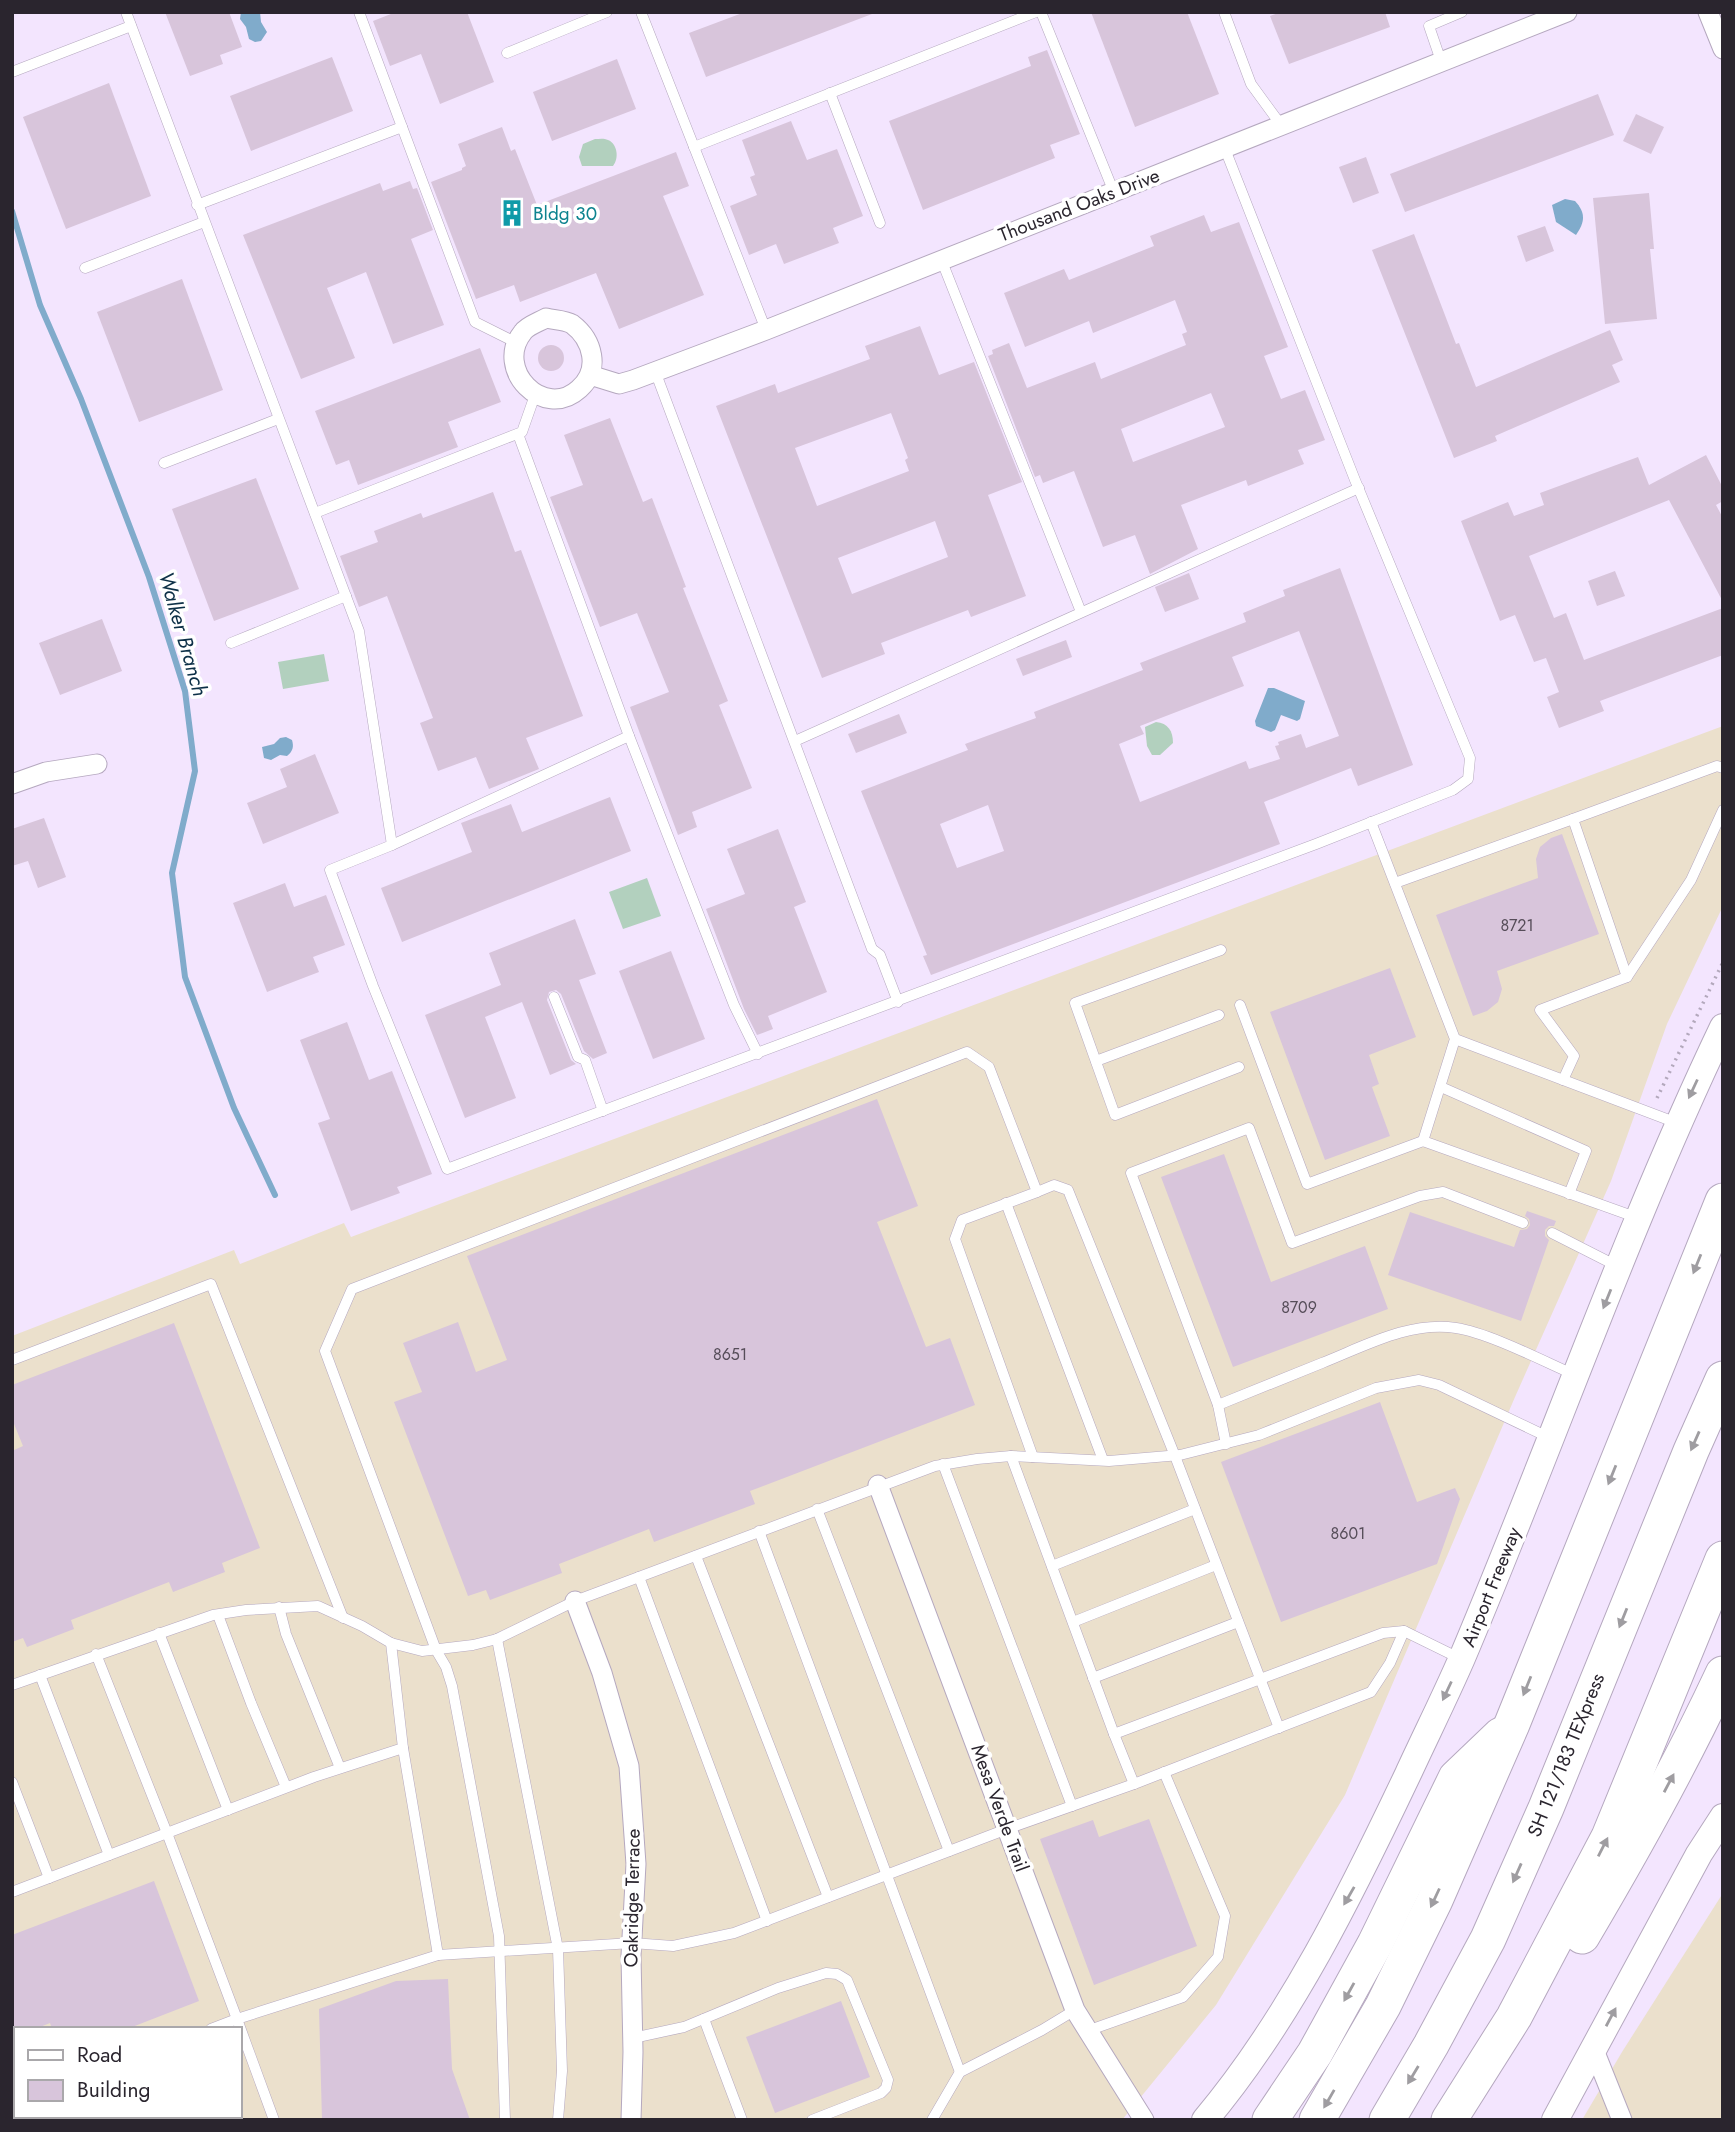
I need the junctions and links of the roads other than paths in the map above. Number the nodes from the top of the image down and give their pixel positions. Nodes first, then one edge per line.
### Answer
1 (126, 12) edge
2 (359, 12) edge
3 (607, 12) edge
4 (641, 12) edge
5 (1036, 12) edge
6 (1041, 12) edge
7 (1224, 12) edge
8 (1462, 12) edge
9 (1567, 12) edge
10 (1708, 12) edge
11 (131, 26) junction
12 (1723, 50) edge
13 (507, 53) dead end
14 (1441, 61) junction
15 (12, 72) edge
16 (830, 93) junction
17 (1281, 125) junction
18 (402, 127) junction
19 (694, 147) junction
20 (1225, 149) junction
21 (1113, 190) junction
22 (197, 205) junction
23 (204, 222) junction
24 (880, 223) dead end
25 (941, 260) junction
26 (85, 268) dead end
27 (766, 330) junction
28 (517, 343) junction
29 (655, 371) junction
30 (590, 375) junction
31 (535, 395) junction
32 (278, 419) junction
33 (517, 434) junction
34 (164, 463) dead end
35 (1359, 488) junction
36 (315, 513) junction
37 (346, 596) junction
38 (1082, 612) junction
39 (231, 643) dead end
40 (629, 736) junction
41 (795, 741) junction
42 (97, 764) dead end
43 (1723, 768) edge
44 (12, 784) edge
45 (1723, 810) edge
46 (1573, 819) junction
47 (1371, 822) junction
48 (392, 845) junction
49 (1395, 883) junction
50 (1221, 950) dead end
51 (1627, 977) junction
52 (555, 997) dead end
53 (898, 1002) junction
54 (1240, 1005) dead end
55 (1219, 1015) dead end
56 (1723, 1027) edge
57 (1455, 1039) junction
58 (758, 1054) junction
59 (1096, 1061) junction
60 (1239, 1067) dead end
61 (1563, 1080) junction
62 (1441, 1087) junction
63 (603, 1111) junction
64 (1677, 1123) junction
65 (1423, 1141) junction
66 (1037, 1192) junction
67 (1569, 1194) junction
68 (1723, 1201) edge
69 (1006, 1203) junction
70 (1639, 1219) junction
71 (1523, 1223) dead end
72 (1552, 1233) dead end
73 (1619, 1267) junction
74 (12, 1360) edge
75 (1576, 1376) junction
76 (1723, 1379) edge
77 (1218, 1405) junction
78 (1551, 1439) junction
79 (1226, 1444) junction
80 (1011, 1456) junction
81 (1175, 1456) junction
82 (1033, 1457) junction
83 (1103, 1460) junction
84 (943, 1464) junction
85 (878, 1485) junction
86 (817, 1509) junction
87 (1195, 1509) junction
88 (759, 1531) junction
89 (696, 1556) junction
90 (1216, 1565) junction
91 (1052, 1566) junction
92 (1718, 1571) edge
93 (639, 1577) junction
94 (575, 1601) junction
95 (279, 1607) junction
96 (218, 1615) junction
97 (343, 1618) junction
98 (1073, 1622) junction
99 (1238, 1622) junction
100 (1404, 1631) junction
101 (159, 1633) junction
102 (497, 1639) junction
103 (391, 1643) junction
104 (436, 1650) junction
105 (96, 1654) junction
106 (1461, 1660) junction
107 (1723, 1674) edge
108 (40, 1675) junction
109 (1093, 1678) junction
110 (1260, 1679) junction
111 (12, 1685) edge
112 (1513, 1724) junction
113 (1279, 1728) junction
114 (1114, 1734) junction
115 (403, 1748) junction
116 (340, 1768) junction
117 (1164, 1772) junction
118 (12, 1782) edge
119 (1134, 1784) junction
120 (286, 1787) junction
121 (1072, 1806) junction
122 (228, 1810) junction
123 (1723, 1817) edge
124 (1007, 1829) junction
125 (167, 1833) junction
126 (949, 1851) junction
127 (108, 1855) junction
128 (887, 1875) junction
129 (49, 1878) junction
130 (12, 1892) edge
131 (828, 1897) junction
132 (767, 1921) junction
133 (632, 1943) junction
134 (558, 1949) junction
135 (500, 1952) junction
136 (438, 1955) junction
137 (1074, 2010) junction
138 (237, 2019) junction
139 (704, 2019) junction
140 (216, 2027) edge
141 (240, 2027) edge
142 (1087, 2031) junction
143 (242, 2033) edge
144 (633, 2038) junction
145 (1594, 2050) junction
146 (960, 2072) junction
147 (940, 2109) junction
148 (274, 2120) edge
149 (505, 2120) edge
150 (558, 2120) edge
151 (631, 2120) edge
152 (742, 2120) edge
153 (812, 2120) edge
154 (932, 2120) edge
155 (947, 2120) edge
156 (1144, 2120) edge
157 (1205, 2120) edge
158 (1270, 2120) edge
159 (1317, 2120) edge
160 (1387, 2120) edge
161 (1449, 2120) edge
162 (1464, 2120) edge
163 (1555, 2120) edge
164 (1622, 2120) edge

1 - 11 lane
2 - 18 lane
3 - 13 lane
4 - 19 lane
5 - 16 lane
6 - 21 lane
7 - 17 lane
8 - 14 lane
9 - 14 street, Thousand Oaks Drive
10 - 12 street
11 - 15 lane
11 - 22 lane
14 - 17 street, Thousand Oaks Drive
16 - 19 lane
16 - 24 lane
17 - 20 street, Thousand Oaks Drive
18 - 22 lane
18 - 28 lane
19 - 27 lane
20 - 21 street, Thousand Oaks Drive
20 - 35 lane
21 - 25 street, Thousand Oaks Drive
22 - 23 lane
23 - 26 lane
23 - 32 lane
25 - 27 street, Thousand Oaks Drive
25 - 38 lane
27 - 29 street, Thousand Oaks Drive
28 - 30 street
28 - 31 street
29 - 30 street, Thousand Oaks Drive
29 - 41 lane
30 - 31 street
31 - 33 lane
32 - 34 lane
32 - 36 lane
33 - 36 lane
33 - 40 lane
35 - 38 lane
35 - 47 lane
36 - 37 lane
37 - 39 lane
37 - 48 lane
38 - 41 lane
40 - 48 lane
40 - 58 lane
41 - 53 lane
42 - 44 street
43 - 46 lane
45 - 51 lane
46 - 49 lane
46 - 51 lane
47 - 49 lane
47 - 53 lane
48 - 63 lane
49 - 57 lane
50 - 59 lane
51 - 61 lane
52 - 63 lane
53 - 58 lane
54 - 65 lane
55 - 59 lane
56 -> 64 main road, Airport Freeway
57 - 61 lane
57 - 62 lane
58 - 63 lane
59 - 60 lane
61 - 64 lane
62 - 65 lane
62 - 67 lane
64 - 70 main road, Airport Freeway
65 - 67 lane
66 - 69 lane
66 - 81 lane
66 - 104 lane
67 - 70 lane
68 -> 112 highway
69 - 82 lane
69 - 83 lane
70 - 73 main road, Airport Freeway
71 - 77 lane
72 - 73 lane
73 -> 75 main road, Airport Freeway
74 - 97 lane
75 - 77 lane
75 - 78 main road, Airport Freeway
76 -> 160 highway, SH 121/183 TEXpress
77 - 79 lane
78 - 79 lane
78 - 106 main road, Airport Freeway
79 - 81 lane
80 - 82 lane
80 - 84 lane
80 - 91 lane
81 - 83 lane
81 - 87 lane
82 - 83 lane
84 - 85 lane
84 - 121 lane
85 - 86 lane
85 - 124 street, Mesa Verde Trail
86 - 88 lane
86 - 126 lane
87 - 90 lane
87 - 91 lane
88 - 89 lane
88 - 128 lane
89 - 93 lane
89 - 131 lane
90 - 98 lane
90 - 99 lane
91 - 98 lane
161 -> 92 highway
93 - 94 lane
93 - 132 lane
94 - 102 lane
94 - 133 street, Oakridge Terrace
95 - 96 lane
95 - 97 lane
95 - 116 lane
96 - 101 lane
96 - 120 lane
97 - 103 lane
98 - 109 lane
99 - 109 lane
99 - 110 lane
100 - 106 lane
100 - 110 lane
100 - 113 lane
101 - 105 lane
101 - 122 lane
102 - 104 lane
102 - 134 lane
103 - 104 lane
103 - 115 lane
104 - 135 lane
105 - 108 lane
105 - 125 lane
106 -> 157 main road, Airport Freeway
162 -> 107 highway
108 - 111 lane
108 - 127 lane
109 - 114 lane
110 - 113 lane
110 - 114 lane
112 -> 158 highway
112 -> 159 highway
113 - 117 lane
114 - 119 lane
115 - 116 lane
115 - 136 lane
116 - 120 lane
117 - 119 lane
117 - 142 lane
118 - 129 lane
119 - 121 lane
120 - 122 lane
121 - 124 lane
122 - 125 lane
145 -> 123 main road
124 - 126 lane
124 - 137 street, Mesa Verde Trail
125 - 127 lane
125 - 138 lane
126 - 128 lane
127 - 129 lane
128 - 131 lane
128 - 146 lane
129 - 130 lane
131 - 132 lane
132 - 133 lane
133 - 134 lane
133 - 144 street, Oakridge Terrace
134 - 135 lane
134 - 150 lane
135 - 136 lane
135 - 149 lane
136 - 138 lane
137 - 142 street, Mesa Verde Trail
137 - 146 lane
138 - 140 lane
138 - 141 lane
139 - 144 lane
139 - 152 lane
139 - 153 lane
142 - 156 street, Mesa Verde Trail
143 - 148 lane
144 - 151 street, Oakridge Terrace
145 - 163 main road
145 - 164 street
146 - 147 lane
147 - 154 lane
147 - 155 lane

